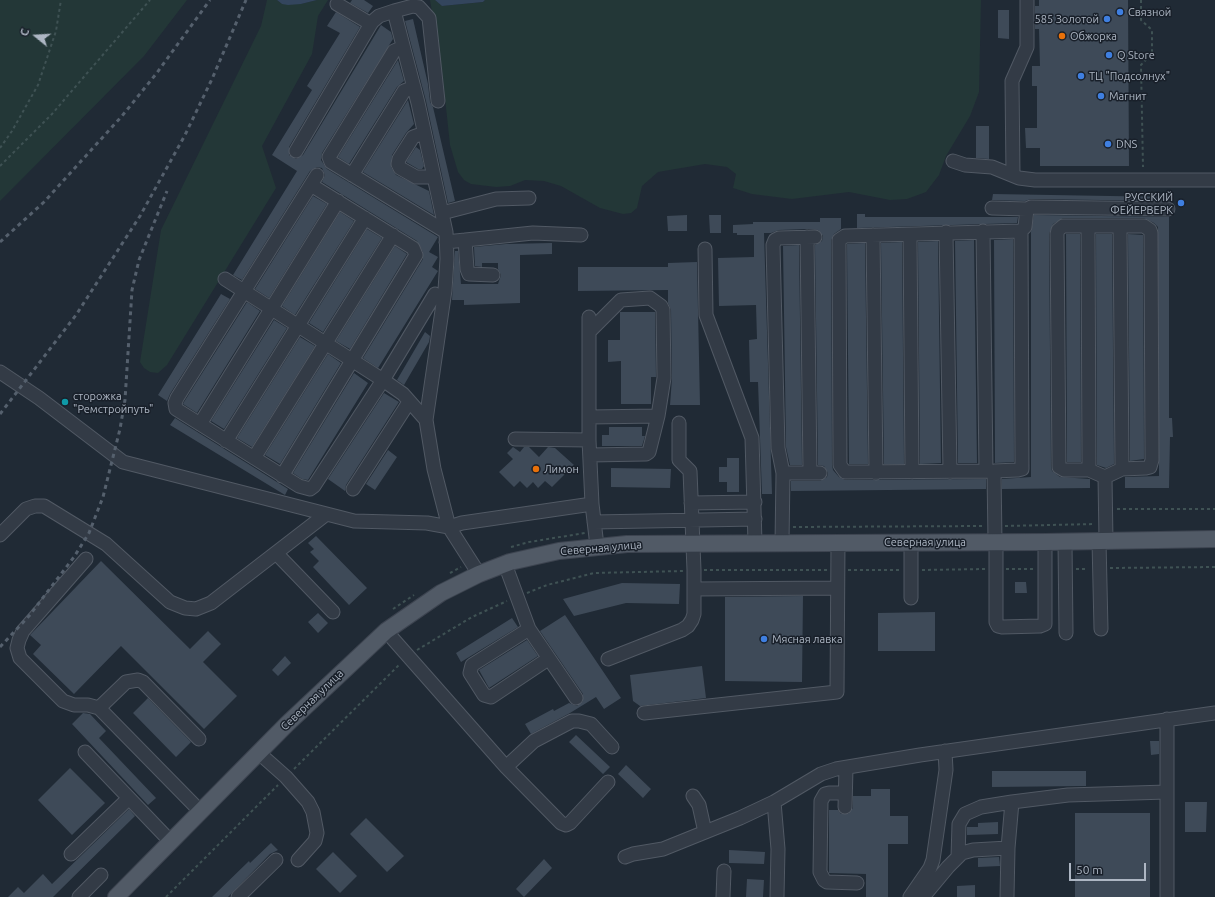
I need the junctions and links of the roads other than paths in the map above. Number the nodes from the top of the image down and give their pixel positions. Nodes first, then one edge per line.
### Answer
1 (1027, 0) edge
2 (337, 4) dead end
3 (394, 11) junction
4 (371, 24) junction
5 (403, 46) junction
6 (414, 87) junction
7 (438, 101) dead end
8 (424, 133) junction
9 (296, 151) dead end
10 (953, 161) dead end
11 (352, 175) junction
12 (1013, 176) junction
13 (433, 177) junction
14 (1215, 180) edge
15 (529, 198) dead end
16 (338, 201) junction
17 (992, 208) dead end
18 (1027, 209) junction
19 (1168, 209) dead end
20 (442, 213) junction
21 (365, 218) junction
22 (1088, 226) junction
23 (1120, 226) junction
24 (983, 231) junction
25 (1021, 231) junction
26 (946, 232) junction
27 (910, 234) junction
28 (392, 235) junction
29 (581, 235) dead end
30 (873, 235) junction
31 (446, 237) junction
32 (465, 240) junction
33 (705, 249) dead end
34 (493, 275) dead end
35 (225, 279) dead end
36 (245, 292) junction
37 (435, 294) dead end
38 (271, 309) junction
39 (589, 317) dead end
40 (298, 326) junction
41 (589, 332) junction
42 (326, 343) junction
43 (353, 360) junction
44 (0, 372) edge
45 (383, 380) junction
46 (410, 402) junction
47 (658, 416) junction
48 (589, 417) junction
49 (426, 420) junction
50 (200, 424) junction
51 (679, 424) dead end
52 (515, 439) dead end
53 (589, 440) junction
54 (226, 441) junction
55 (590, 455) junction
56 (254, 458) junction
57 (1122, 469) junction
58 (1089, 470) junction
59 (990, 471) junction
60 (912, 472) junction
61 (950, 472) junction
62 (782, 473) junction
63 (876, 473) junction
64 (282, 476) junction
65 (1105, 477) junction
66 (353, 489) dead end
67 (755, 502) junction
68 (691, 503) junction
69 (592, 504) junction
70 (325, 515) junction
71 (755, 518) junction
72 (691, 520) junction
73 (449, 527) junction
74 (595, 533) junction
75 (0, 535) edge
76 (782, 535) junction
77 (1215, 539) edge
78 (1102, 541) junction
79 (838, 542) junction
80 (911, 542) junction
81 (996, 542) junction
82 (1045, 542) junction
83 (1065, 542) junction
84 (755, 543) junction
85 (693, 544) junction
86 (276, 553) junction
87 (506, 556) junction
88 (86, 559) dead end
89 (476, 568) junction
90 (837, 588) junction
91 (694, 590) junction
92 (911, 598) dead end
93 (333, 612) dead end
94 (1101, 628) dead end
95 (529, 629) junction
96 (386, 631) junction
97 (1066, 633) dead end
98 (548, 659) junction
99 (608, 659) dead end
100 (576, 698) dead end
101 (99, 708) junction
102 (644, 713) dead end
103 (1215, 713) edge
104 (1167, 719) junction
105 (199, 739) dead end
106 (612, 747) dead end
107 (945, 751) junction
108 (85, 752) dead end
109 (259, 753) junction
110 (506, 767) junction
111 (846, 768) junction
112 (608, 782) dead end
113 (1167, 792) junction
114 (845, 793) junction
115 (693, 796) dead end
116 (129, 798) junction
117 (774, 802) junction
118 (1012, 802) junction
119 (845, 807) dead end
120 (201, 812) junction
121 (704, 832) junction
122 (171, 842) junction
123 (1008, 848) junction
124 (71, 854) dead end
125 (625, 857) dead end
126 (958, 857) junction
127 (276, 860) dead end
128 (298, 860) dead end
129 (724, 871) dead end
130 (101, 875) dead end
131 (857, 883) dead end
132 (79, 897) edge
133 (116, 897) edge
134 (238, 897) edge
135 (724, 897) edge
136 (777, 897) edge
137 (910, 897) edge
138 (923, 897) edge
139 (1007, 897) edge
140 (1167, 897) edge

1 - 12 lane
2 - 4 lane
3 - 4 lane
3 - 5 lane
3 - 7 lane
4 - 9 lane
5 - 6 lane
5 - 11 lane
6 - 8 lane
6 - 11 lane
8 - 13 lane
8 - 13 lane
10 - 12 lane
11 - 31 lane
12 - 14 lane
13 - 20 lane
15 - 20 lane
16 - 21 lane
16 - 36 lane
16 - 38 lane
17 - 18 lane
18 - 19 lane
18 - 25 lane
20 - 31 lane
21 - 28 lane
21 - 40 lane
22 - 23 lane
22 - 58 lane
22 - 58 lane
23 - 57 lane
23 - 57 lane
24 - 25 lane
24 - 26 lane
24 - 59 lane
25 - 59 lane
26 - 27 lane
26 - 61 lane
27 - 30 lane
27 - 60 lane
28 - 42 lane
28 - 43 lane
29 - 32 lane
30 - 63 lane
30 - 63 lane
31 - 32 lane
31 - 49 lane
32 - 34 lane
33 - 67 lane
35 - 36 lane
36 - 38 lane
36 - 50 lane
37 - 45 lane
38 - 40 lane
38 - 50 lane
39 - 41 lane
40 - 42 lane
40 - 54 lane
41 - 47 lane
41 - 48 lane
42 - 43 lane
42 - 56 lane
43 - 45 lane
43 - 64 lane
44 - 70 lane
45 - 46 lane
45 - 64 lane
46 - 49 lane
46 - 66 lane
47 - 48 lane
47 - 55 lane
48 - 53 lane
49 - 73 lane
50 - 54 lane
51 - 68 lane
52 - 53 lane
53 - 55 lane
54 - 56 lane
55 - 69 lane
56 - 64 lane
57 - 65 lane
58 - 65 lane
59 - 61 lane
59 - 81 lane
60 - 61 lane
60 - 63 lane
62 - 62 lane
62 - 76 lane
65 - 78 lane
67 - 68 lane
67 - 71 lane
68 - 72 lane
69 - 73 lane
69 - 74 lane
70 - 73 lane
70 - 86 lane
71 - 72 lane
71 - 84 lane
72 - 74 lane
72 - 85 lane
73 - 89 lane
74 - 85 main road, Северная улица
74 - 87 main road, Северная улица
75 - 86 lane
76 - 79 main road, Северная улица
76 - 84 main road, Северная улица
77 - 78 main road, Северная улица
78 - 83 main road, Северная улица
78 - 94 lane
79 - 80 main road, Северная улица
79 - 90 lane
80 - 81 main road, Северная улица
80 - 92 lane
81 - 82 main road, Северная улица
81 - 82 lane
82 - 83 main road, Северная улица
83 - 97 lane
84 - 85 main road, Северная улица
85 - 91 lane
86 - 93 lane
87 - 89 main road, Северная улица
87 - 95 lane
88 - 101 lane
89 - 96 main road, Северная улица
90 - 91 lane
90 - 102 lane
91 - 99 lane
95 - 98 lane
95 - 98 lane
96 - 109 main road, Северная улица
96 - 110 lane
98 - 100 lane
101 - 105 lane
101 - 120 lane
103 - 104 lane
104 - 107 lane
104 - 113 lane
106 - 110 lane
107 - 111 lane
107 - 137 lane
108 - 116 lane
109 - 120 main road, Северная улица
109 - 128 lane
110 - 112 lane
111 - 114 lane
111 - 117 lane
113 - 118 lane
113 - 140 lane
114 - 119 lane
114 - 131 lane
115 - 121 lane
116 - 122 lane
116 - 124 lane
117 - 121 lane
117 - 136 lane
118 - 123 lane
118 - 126 lane
120 - 122 main road, Северная улица
121 - 125 lane
122 - 133 main road, Северная улица
123 - 126 lane
123 - 139 lane
126 - 138 lane
127 - 134 lane
129 - 135 lane
130 - 132 lane

